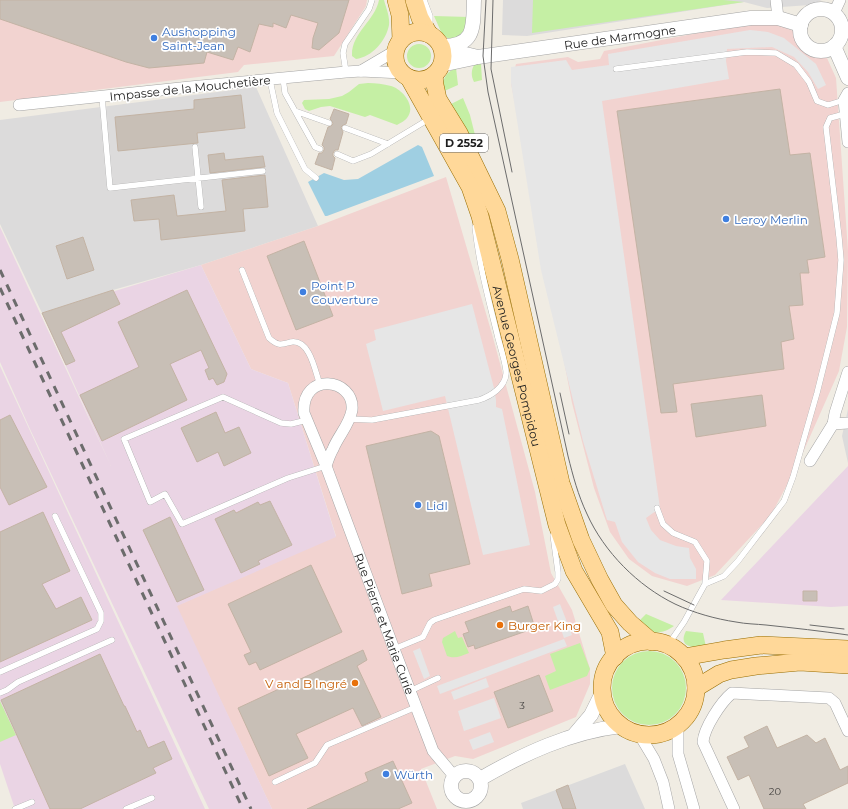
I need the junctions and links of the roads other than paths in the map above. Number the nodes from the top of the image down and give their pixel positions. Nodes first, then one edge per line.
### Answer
1 (372, 0) edge
2 (396, 0) edge
3 (414, 0) edge
4 (424, 0) edge
5 (474, 0) edge
6 (776, 0) edge
7 (840, 0) edge
8 (834, 13) junction
9 (778, 18) junction
10 (801, 25) junction
11 (435, 40) junction
12 (398, 45) junction
13 (834, 46) junction
14 (478, 57) junction
15 (616, 69) dead end
16 (438, 70) junction
17 (361, 71) junction
18 (346, 72) junction
19 (406, 76) junction
20 (283, 78) junction
21 (848, 78) edge
22 (270, 80) junction
23 (102, 97) junction
24 (846, 97) edge
25 (19, 105) dead end
26 (295, 111) junction
27 (845, 114) junction
28 (431, 118) junction
29 (329, 123) dead end
30 (345, 128) dead end
31 (848, 142) edge
32 (388, 144) junction
33 (195, 147) dead end
34 (320, 149) dead end
35 (336, 154) dead end
36 (263, 171) dead end
37 (198, 178) junction
38 (316, 178) dead end
39 (470, 187) junction
40 (201, 207) dead end
41 (474, 216) dead end
42 (474, 223) dead end
43 (242, 270) dead end
44 (848, 372) edge
45 (320, 385) junction
46 (349, 419) junction
47 (307, 420) junction
48 (848, 422) edge
49 (833, 424) junction
50 (810, 461) dead end
51 (326, 466) junction
52 (547, 485) junction
53 (657, 508) dead end
54 (55, 516) dead end
55 (705, 584) junction
56 (112, 640) dead end
57 (653, 640) junction
58 (394, 649) junction
59 (848, 649) edge
60 (614, 657) junction
61 (684, 657) junction
62 (848, 665) edge
63 (0, 672) edge
64 (438, 678) dead end
65 (696, 688) junction
66 (410, 691) junction
67 (603, 691) junction
68 (0, 693) edge
69 (416, 707) junction
70 (678, 725) junction
71 (621, 726) junction
72 (848, 731) edge
73 (639, 734) junction
74 (574, 735) junction
75 (454, 776) junction
76 (480, 779) junction
77 (275, 782) dead end
78 (152, 798) dead end
79 (32, 802) dead end
80 (465, 805) edge
81 (15, 809) edge
82 (126, 809) edge
83 (669, 809) edge
84 (694, 809) edge
85 (734, 809) edge

1 - 18 lane
2 - 12 main road
3 - 11 main road
4 - 11 lane
5 - 11 street
6 - 9 street
7 - 8 street
8 - 10 street
8 - 13 street
9 - 10 street, Rue de Marmogne
9 - 14 street, Rue de Marmogne
10 - 13 street
11 - 12 main road
11 - 14 street, Rue de Marmogne
11 - 16 main road
12 - 17 street, Impasse de la Mouchetière
12 - 19 main road
13 - 21 street
14 - 16 street
15 - 24 lane
16 - 19 main road
16 - 57 main road, Avenue Georges Pompidou / D 2552
17 - 18 street, Impasse de la Mouchetière
17 - 19 street, Impasse de la Mouchetière
18 - 20 street, Impasse de la Mouchetière
19 - 28 main road, Avenue Georges Pompidou
20 - 22 street, Impasse de la Mouchetière
20 - 26 lane
22 - 23 street, Impasse de la Mouchetière
22 - 38 lane
23 - 25 street, Impasse de la Mouchetière
23 - 37 lane
24 - 27 street
26 - 29 lane
26 - 34 lane
27 - 31 street
27 - 55 lane
28 - 32 lane
28 - 39 main road, Avenue Georges Pompidou
30 - 32 lane
32 - 35 lane
33 - 37 lane
36 - 37 lane
37 - 40 lane
39 - 41 lane
39 - 52 main road, Avenue Georges Pompidou
42 - 46 lane
43 - 45 lane
44 - 49 street
45 - 46 street
45 - 47 street, Rue Pierre et Marie Curie
46 - 51 street
47 - 51 street, Rue Pierre et Marie Curie
47 - 51 lane
48 - 49 street
49 - 50 street
51 - 58 street, Rue Pierre et Marie Curie
52 - 58 lane
52 - 60 main road, Avenue Georges Pompidou
53 - 55 lane
54 - 63 lane
55 - 57 lane
56 - 68 lane
57 - 60 main road
57 - 61 main road, Avenue Georges Pompidou
58 - 66 street, Rue Pierre et Marie Curie
59 - 61 main road
60 - 67 main road, Avenue Georges Pompidou
61 - 65 main road, Avenue Georges Pompidou
62 - 65 main road
64 - 66 lane
65 - 70 main road, Avenue Georges Pompidou
66 - 69 street, Rue Pierre et Marie Curie
67 - 71 main road, Avenue Georges Pompidou
67 - 74 street
69 - 75 street, Rue Pierre et Marie Curie
69 - 77 lane
70 - 73 main road, Avenue Georges Pompidou
70 - 84 street
71 - 73 main road, Avenue Georges Pompidou
71 - 74 street
72 - 85 street
73 - 83 street
74 - 76 street
75 - 76 street
75 - 80 street
76 - 80 street
78 - 82 lane
79 - 81 lane

